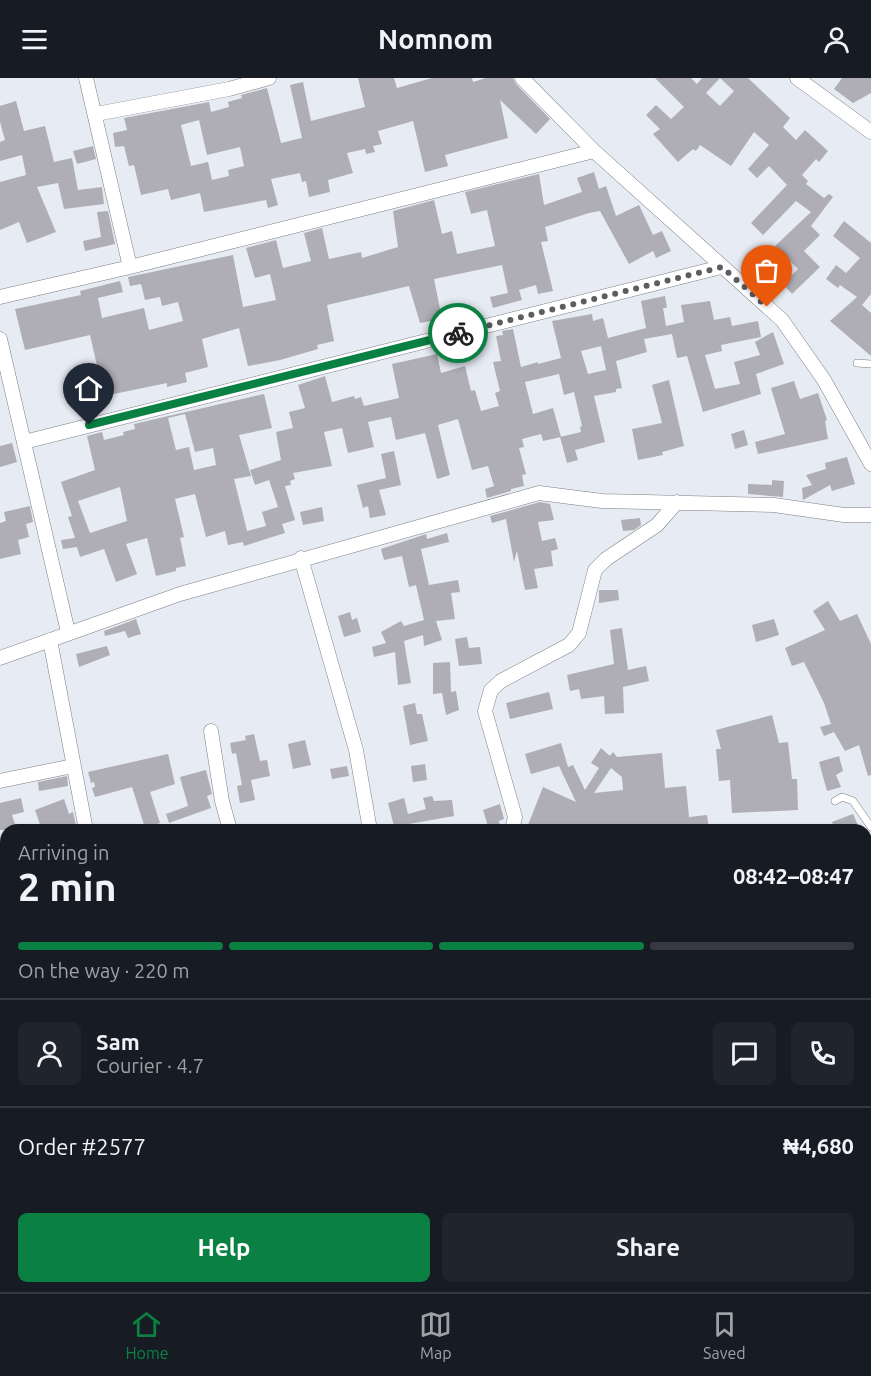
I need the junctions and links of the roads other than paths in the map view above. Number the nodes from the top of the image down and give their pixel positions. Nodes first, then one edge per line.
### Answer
1 (86, 78) edge
2 (269, 78) edge
3 (522, 78) edge
4 (797, 78) edge
5 (228, 84) edge
6 (96, 114) junction
7 (871, 132) edge
8 (594, 151) junction
9 (130, 267) junction
10 (722, 267) junction
11 (0, 297) edge
12 (0, 339) edge
13 (857, 363) dead end
14 (871, 364) edge
15 (24, 442) junction
16 (871, 464) edge
17 (677, 502) junction
18 (871, 515) edge
19 (301, 558) junction
20 (68, 632) junction
21 (50, 640) junction
22 (0, 658) edge
23 (211, 731) dead end
24 (73, 766) junction
25 (0, 781) edge
26 (835, 801) dead end
27 (85, 824) edge
28 (228, 824) edge
29 (369, 824) edge
30 (513, 824) edge
31 (869, 824) edge

1 - 6 street
2 - 5 street
3 - 8 street
4 - 7 street
5 - 6 street
6 - 9 street
8 - 9 street
8 - 10 street
9 - 11 street
10 - 15 street
10 - 16 street
12 - 15 street
13 - 14 lane
15 - 20 street
17 - 18 street
17 - 19 street
17 - 30 street
19 - 20 street
19 - 29 street
20 - 21 street
21 - 22 street
21 - 24 street
23 - 28 street
24 - 25 street
24 - 27 street
26 - 31 lane

